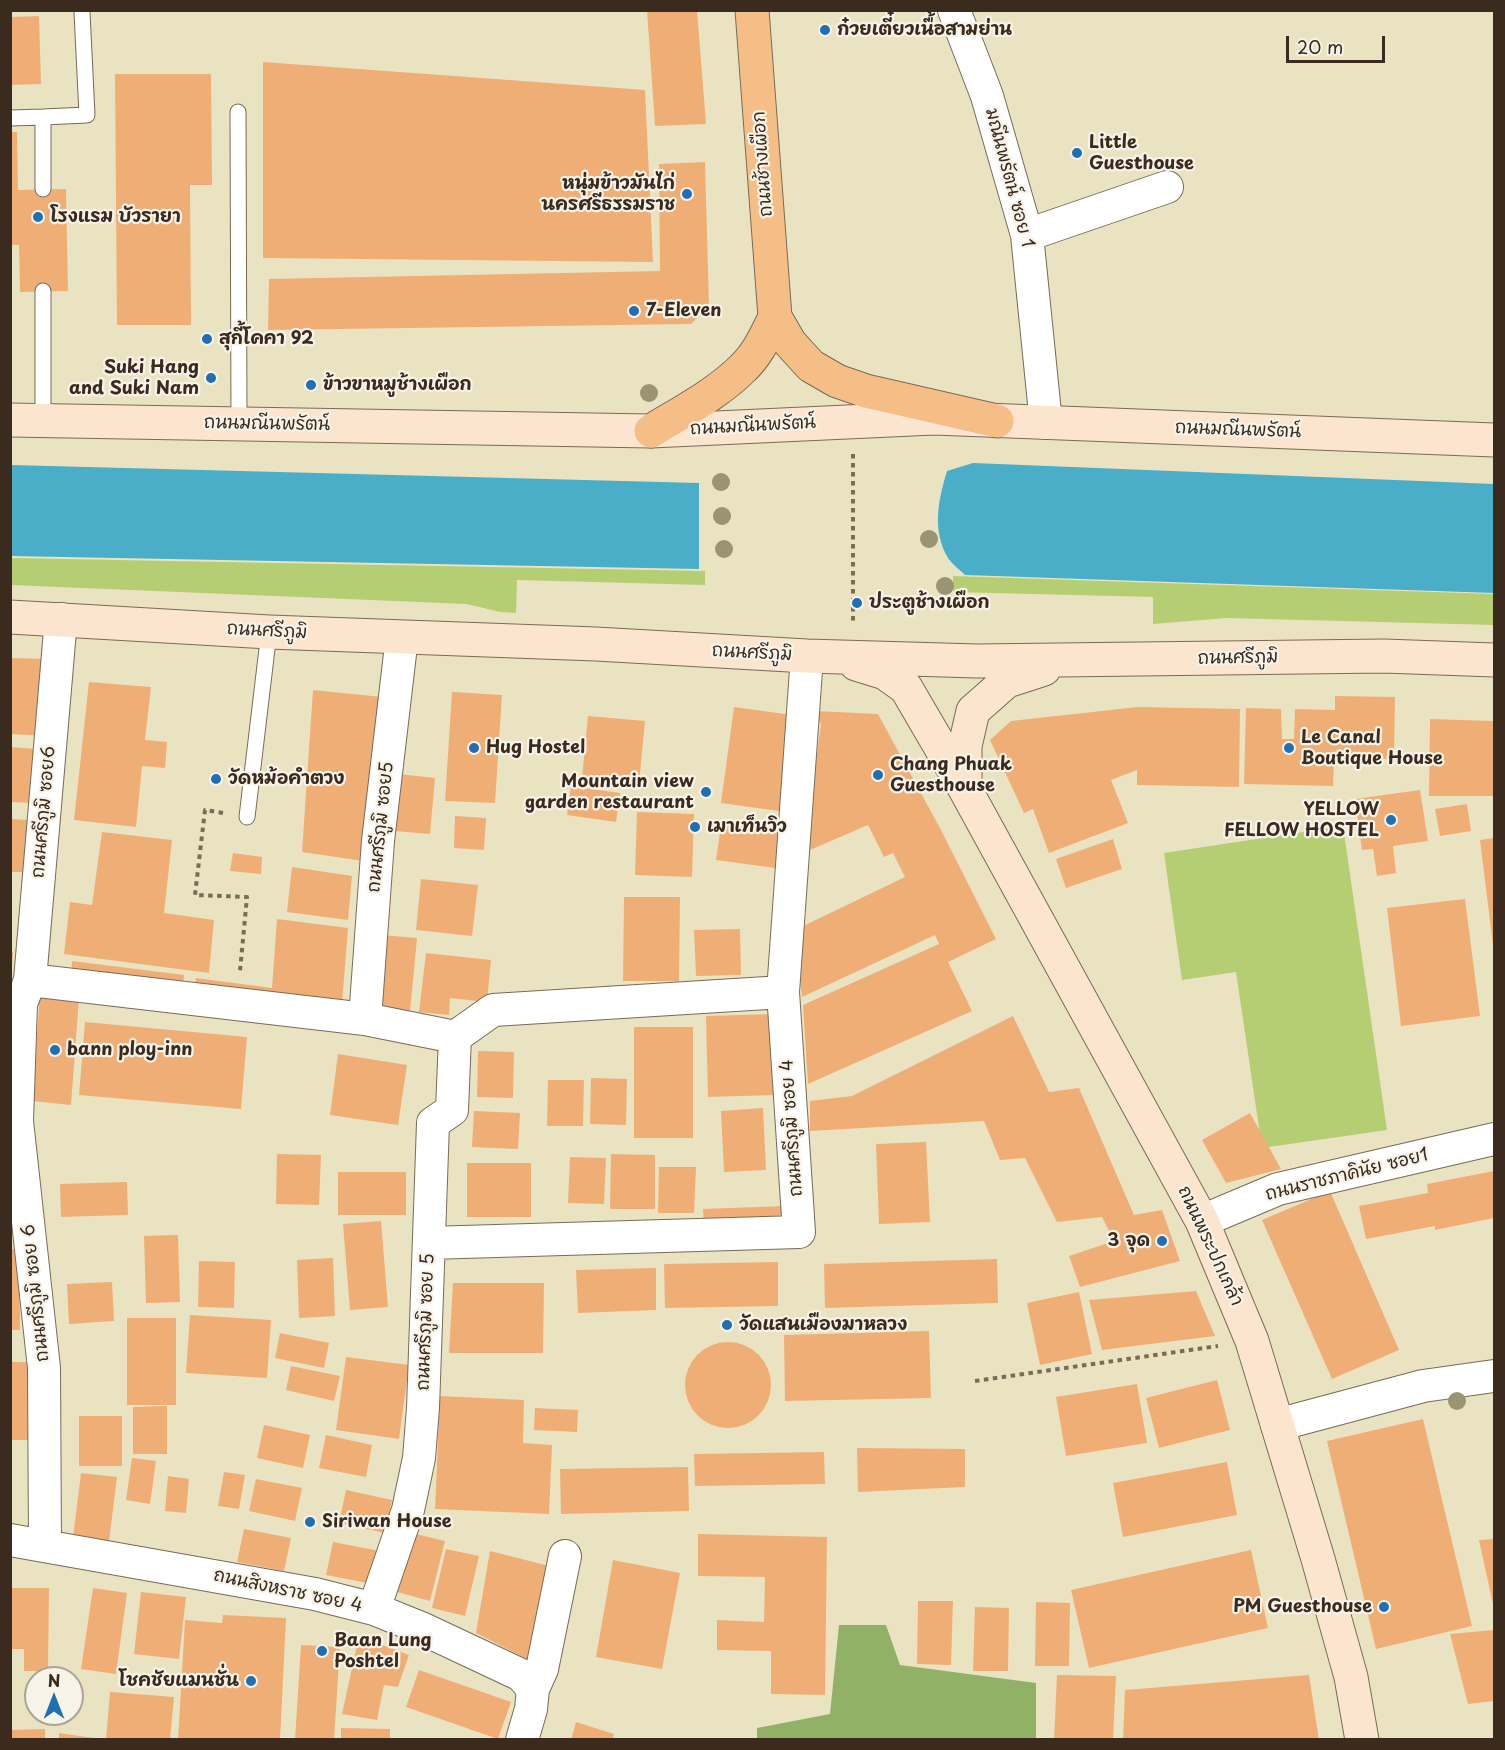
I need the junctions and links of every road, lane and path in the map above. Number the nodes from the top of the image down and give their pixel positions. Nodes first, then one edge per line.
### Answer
1 (752, 10) edge
2 (954, 10) edge
3 (82, 12) dead end
4 (238, 112) dead end
5 (43, 117) junction
6 (10, 118) edge
7 (1167, 187) dead end
8 (43, 189) dead end
9 (1027, 235) junction
10 (43, 291) dead end
11 (774, 317) junction
12 (10, 420) edge
13 (43, 421) junction
14 (997, 421) junction
15 (1046, 423) junction
16 (239, 424) junction
17 (651, 431) junction
18 (1494, 440) edge
19 (853, 450) dead end
20 (10, 617) edge
21 (62, 619) junction
22 (853, 625) dead end
23 (269, 632) junction
24 (402, 637) junction
25 (807, 657) junction
26 (1072, 660) junction
27 (1494, 660) edge
28 (965, 789) junction
29 (247, 817) joint
30 (783, 992) junction
31 (20, 996) edge
32 (237, 1004) junction
33 (364, 1018) junction
34 (455, 1037) junction
35 (14, 1121) edge
36 (1494, 1138) edge
37 (1202, 1221) junction
38 (429, 1243) junction
39 (1252, 1341) junction
40 (1494, 1376) edge
41 (975, 1381) dead end
42 (1277, 1425) junction
43 (10, 1540) edge
44 (45, 1546) junction
45 (565, 1556) dead end
46 (374, 1610) junction
47 (533, 1689) junction
48 (522, 1740) edge
49 (1362, 1740) edge

1 - 11 main road, ถนนช้างเผือก
2 - 9 street, มณีนพรัตน์ ซอย 1
3 - 5 lane
4 - 16 lane
5 - 6 lane
5 - 8 lane
7 - 9 street
9 - 15 street, มณีนพรัตน์ ซอย 1
10 - 13 lane
11 - 14 main road, ถนนช้างเผือก
11 - 17 main road, ถนนช้างเผือก
12 - 13 main road, ถนนมณีนพรัตน์
13 - 16 main road, ถนนมณีนพรัตน์
14 - 15 main road, ถนนมณีนพรัตน์
14 - 17 main road, ถนนมณีนพรัตน์
15 - 18 main road, ถนนมณีนพรัตน์
16 - 17 main road, ถนนมณีนพรัตน์
19 - 22 path
20 - 21 main road, ถนนศรีภูมิ
21 - 23 main road, ถนนศรีภูมิ
21 - 31 street, ถนนศรีภูมิ ซอย6
23 - 24 main road, ถนนศรีภูมิ
23 - 29 lane
24 - 25 main road, ถนนศรีภูมิ
24 - 33 street, ถนนศรีภูมิ ซอย5
25 - 26 main road, ถนนศรีภูมิ
25 - 28 main road, ถนนพระปกเกล้า
25 - 30 street, ถนนศรีภูมิ ซอย 4
26 - 27 main road, ถนนศรีภูมิ
26 - 28 main road, ถนนพระปกเกล้า
28 - 37 main road, ถนนพระปกเกล้า
29 - 32 path
30 - 34 street
30 - 38 street, ถนนศรีภูมิ ซอย 4
31 - 32 street
31 - 35 street, ถนนศรีภูมิ ซอย 6
32 - 33 street
33 - 34 street
34 - 38 street, ถนนศรีภูมิ ซอย 5
35 - 44 street, ถนนศรีภูมิ ซอย 6
36 - 37 street, ถนนราชภาคินัย ซอย1
37 - 39 main road, ถนนพระปกเกล้า
38 - 46 street, ถนนศรีภูมิ ซอย 5
39 - 41 path
39 - 42 main road, ถนนพระปกเกล้า
40 - 42 street
42 - 49 main road, ถนนพระปกเกล้า
43 - 44 street, ถนนสิงหราช ซอย 4
44 - 46 street, ถนนสิงหราช ซอย 4
45 - 47 street
46 - 47 street, ถนนสิงหราช ซอย 4
47 - 48 street

